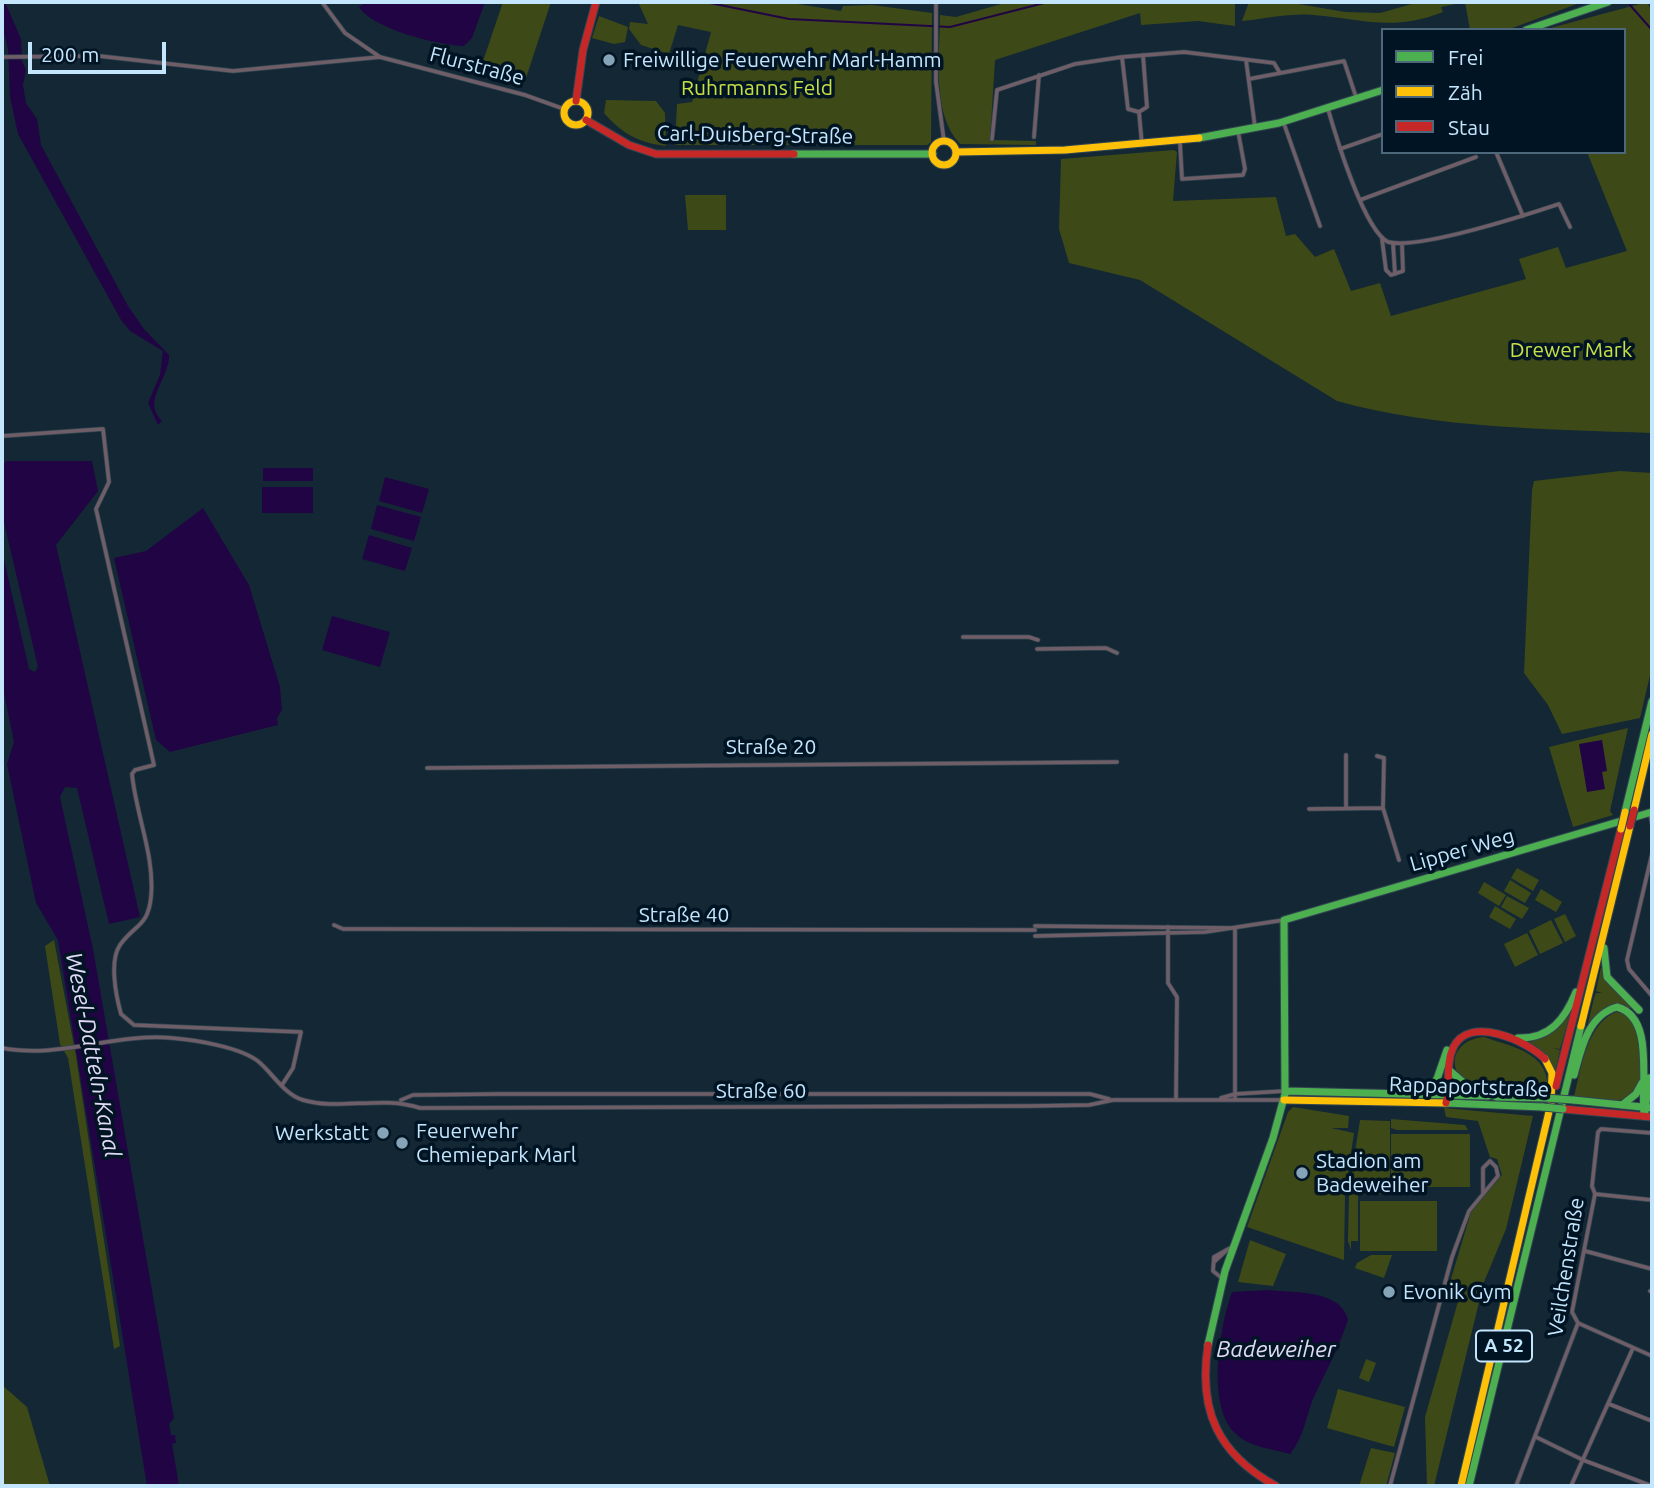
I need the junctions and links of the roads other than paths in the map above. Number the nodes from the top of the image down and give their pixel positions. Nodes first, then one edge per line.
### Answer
1 (323, 2) edge
2 (596, 2) edge
3 (936, 2) edge
4 (1608, 2) edge
5 (1532, 28) edge
6 (1143, 55) junction
7 (4, 57) edge
8 (380, 57) junction
9 (1122, 57) junction
10 (1247, 60) junction
11 (1280, 73) junction
12 (1039, 75) junction
13 (1249, 79) junction
14 (1381, 91) edge
15 (1357, 100) junction
16 (576, 101) junction
17 (564, 109) junction
18 (1328, 109) junction
19 (1139, 112) junction
20 (586, 120) junction
21 (1283, 121) junction
22 (1255, 128) junction
23 (1238, 131) junction
24 (1381, 135) edge
25 (1034, 137) dead end
26 (992, 139) dead end
27 (944, 141) junction
28 (1180, 142) junction
29 (1142, 147) junction
30 (1339, 149) junction
31 (956, 152) junction
32 (933, 154) junction
33 (1497, 154) edge
34 (1475, 157) dead end
35 (1360, 200) junction
36 (1523, 216) junction
37 (1320, 226) dead end
38 (1570, 227) dead end
39 (1382, 239) junction
40 (1393, 243) junction
41 (1402, 244) junction
42 (1395, 274) junction
43 (2, 436) edge
44 (963, 637) dead end
45 (1038, 640) dead end
46 (1037, 649) dead end
47 (1117, 653) dead end
48 (1652, 701) edge
49 (1652, 734) edge
50 (1346, 755) dead end
51 (1377, 756) dead end
52 (1117, 762) dead end
53 (427, 768) dead end
54 (1346, 808) junction
55 (1383, 808) junction
56 (1309, 809) dead end
57 (1630, 811) junction
58 (1651, 812) edge
59 (1652, 824) edge
60 (1652, 854) edge
61 (1399, 860) dead end
62 (1609, 913) junction
63 (1284, 920) junction
64 (334, 925) dead end
65 (1168, 927) junction
66 (1235, 928) junction
67 (1205, 930) junction
68 (1035, 931) junction
69 (1168, 934) junction
70 (1592, 945) junction
71 (1652, 996) edge
72 (1648, 1020) dead end
73 (1652, 1044) edge
74 (2, 1048) edge
75 (1446, 1056) junction
76 (1450, 1071) junction
77 (1647, 1076) junction
78 (282, 1085) junction
79 (1652, 1088) edge
80 (1565, 1093) junction
81 (1235, 1094) junction
82 (1423, 1094) junction
83 (1284, 1095) junction
84 (1497, 1097) junction
85 (1446, 1098) junction
86 (1113, 1100) junction
87 (1176, 1100) junction
88 (1215, 1100) junction
89 (1235, 1100) junction
90 (399, 1101) junction
91 (1622, 1105) junction
92 (1648, 1111) edge
93 (1546, 1125) junction
94 (1652, 1133) edge
95 (1483, 1194) junction
96 (1595, 1194) junction
97 (1652, 1200) edge
98 (1232, 1247) junction
99 (1585, 1251) junction
100 (1652, 1269) edge
101 (1223, 1279) junction
102 (1577, 1323) junction
103 (1633, 1348) junction
104 (1652, 1356) edge
105 (1608, 1404) junction
106 (1652, 1422) edge
107 (1536, 1437) junction
108 (1583, 1460) junction
109 (1276, 1486) edge
110 (1390, 1486) edge
111 (1461, 1486) edge
112 (1469, 1486) edge
113 (1516, 1486) edge
114 (1571, 1486) edge
115 (1652, 1486) edge

1 - 8 street
2 - 16 main road
3 - 27 street
4 - 5 main road
6 - 9 street
6 - 10 street
6 - 19 street
7 - 8 street
8 - 17 street, Flurstraße
9 - 12 street
9 - 19 street
10 - 11 street
10 - 13 street
11 - 13 street
11 - 15 street
12 - 25 street
12 - 26 street
13 - 22 street
14 - 15 main road
15 - 18 main road
16 - 17 main road
16 - 20 main road
17 - 20 main road
18 - 21 main road
18 - 30 street
19 - 29 street
20 - 32 main road, Carl-Duisberg-Straße
21 - 22 main road
21 - 37 street
22 - 23 main road
23 - 28 main road
23 - 28 street
24 - 30 street
27 - 31 main road
27 - 32 main road
28 - 29 main road
29 - 31 main road
30 - 35 street
31 - 32 main road
33 - 36 street
34 - 35 street
35 - 39 street
36 - 38 street
36 - 41 street
39 - 40 street
39 - 42 street
40 - 41 street
40 - 42 street
41 - 42 street
43 - 78 street
44 - 45 street
46 - 47 street
48 - 57 main road, A 52
49 - 57 main road, A 52
50 - 54 street
51 - 55 street
52 - 53 street, Straße 20
54 - 55 street
54 - 56 street
55 - 61 street
57 - 62 main road, A 52, bridge
57 - 70 main road, A 52, bridge
58 - 59 street, Lipper Weg
58 - 63 main road, Lipper Weg
60 - 71 street
62 - 72 main road
62 - 80 main road, A 52
63 - 66 street
63 - 83 main road
64 - 68 street, Straße 40
65 - 67 street
65 - 68 street
65 - 69 street
66 - 67 street
66 - 81 street
67 - 69 street, Straße 40
68 - 69 street, Straße 40
69 - 87 street
70 - 75 main road
70 - 93 main road, A 52
73 - 77 main road
74 - 78 street
75 - 82 main road
75 - 85 main road
76 - 84 main road
76 - 85 main road
76 - 93 main road
77 - 79 main road
77 - 80 main road
77 - 91 main road
77 - 92 main road
78 - 90 street, Straße 60
80 - 112 main road, A 52
81 - 83 street
81 - 88 street
81 - 89 street
82 - 83 main road, Rappaportstraße
82 - 85 main road, Rappaportstraße
83 - 85 main road, Rappaportstraße
83 - 89 street, Straße 60
83 - 98 main road
84 - 85 main road, Rappaportstraße
84 - 91 main road, Rappaportstraße, bridge
85 - 92 main road, Rappaportstraße, bridge
86 - 87 street, Straße 60
86 - 90 street, Straße 60
86 - 90 street
87 - 88 street, Straße 60
88 - 89 street, Straße 60
91 - 92 main road, Rappaportstraße
93 - 111 main road, A 52
94 - 96 street, Veilchenstraße
95 - 95 street
95 - 110 street
96 - 97 street
96 - 99 street, Veilchenstraße
98 - 101 main road
98 - 101 street
99 - 100 street
99 - 102 street, Veilchenstraße
101 - 109 main road
102 - 103 street
102 - 107 street, Veilchenstraße
103 - 104 street
103 - 105 street
105 - 106 street
105 - 108 street
107 - 108 street
107 - 113 street, Veilchenstraße
108 - 114 street
108 - 115 street

